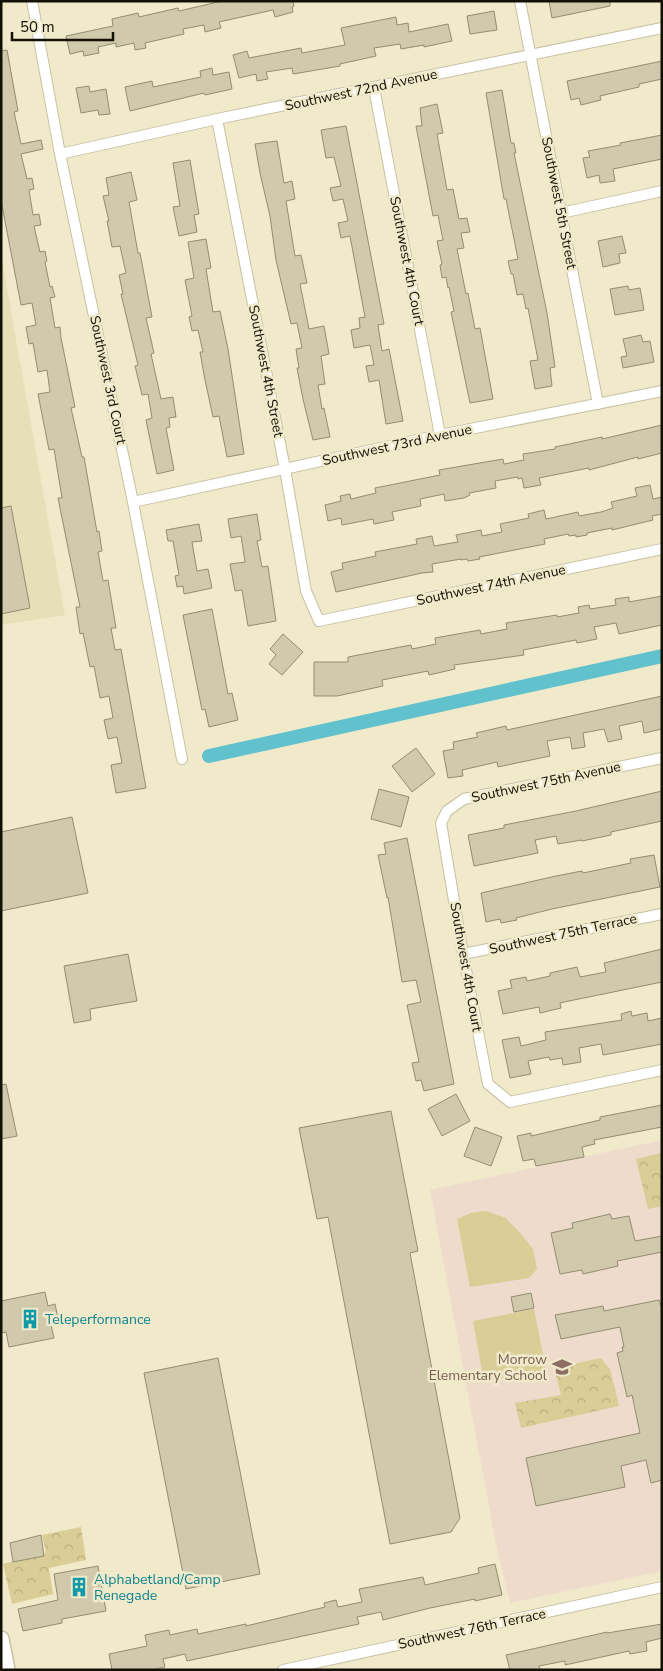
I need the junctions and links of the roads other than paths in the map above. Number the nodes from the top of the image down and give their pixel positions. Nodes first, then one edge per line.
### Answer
1 (32, 1) edge
2 (520, 1) edge
3 (662, 28) edge
4 (530, 55) junction
5 (374, 88) junction
6 (217, 119) junction
7 (60, 154) junction
8 (662, 190) edge
9 (560, 213) junction
10 (662, 391) edge
11 (598, 404) junction
12 (440, 435) junction
13 (285, 469) junction
14 (133, 502) junction
15 (662, 549) edge
16 (319, 621) joint
17 (662, 758) edge
18 (182, 759) dead end
19 (441, 823) joint
20 (662, 914) edge
21 (463, 954) junction
22 (662, 1070) edge
23 (662, 1587) edge
24 (1, 1639) edge
25 (7, 1670) edge
26 (283, 1670) edge

1 - 7 street, Southwest 3rd Court
2 - 4 street, Southwest 5th Street
3 - 4 street, Southwest 72nd Avenue
4 - 5 street, Southwest 72nd Avenue
4 - 9 street, Southwest 5th Street
5 - 6 street, Southwest 72nd Avenue
5 - 12 street, Southwest 4th Court
6 - 7 street, Southwest 72nd Avenue
6 - 13 street, Southwest 4th Street
7 - 14 street, Southwest 3rd Court
8 - 9 street
9 - 11 street, Southwest 5th Street
10 - 11 street, Southwest 73rd Avenue
11 - 12 street, Southwest 73rd Avenue
12 - 13 street, Southwest 73rd Avenue
13 - 14 street, Southwest 73rd Avenue
13 - 16 street, Southwest 4th Street
14 - 18 street, Southwest 3rd Court
15 - 16 street, Southwest 74th Avenue
17 - 19 street, Southwest 75th Avenue
19 - 21 street, Southwest 4th Court
20 - 21 street, Southwest 75th Terrace
21 - 22 street, Southwest 4th Court
23 - 26 street, Southwest 76th Terrace
24 - 25 main road

